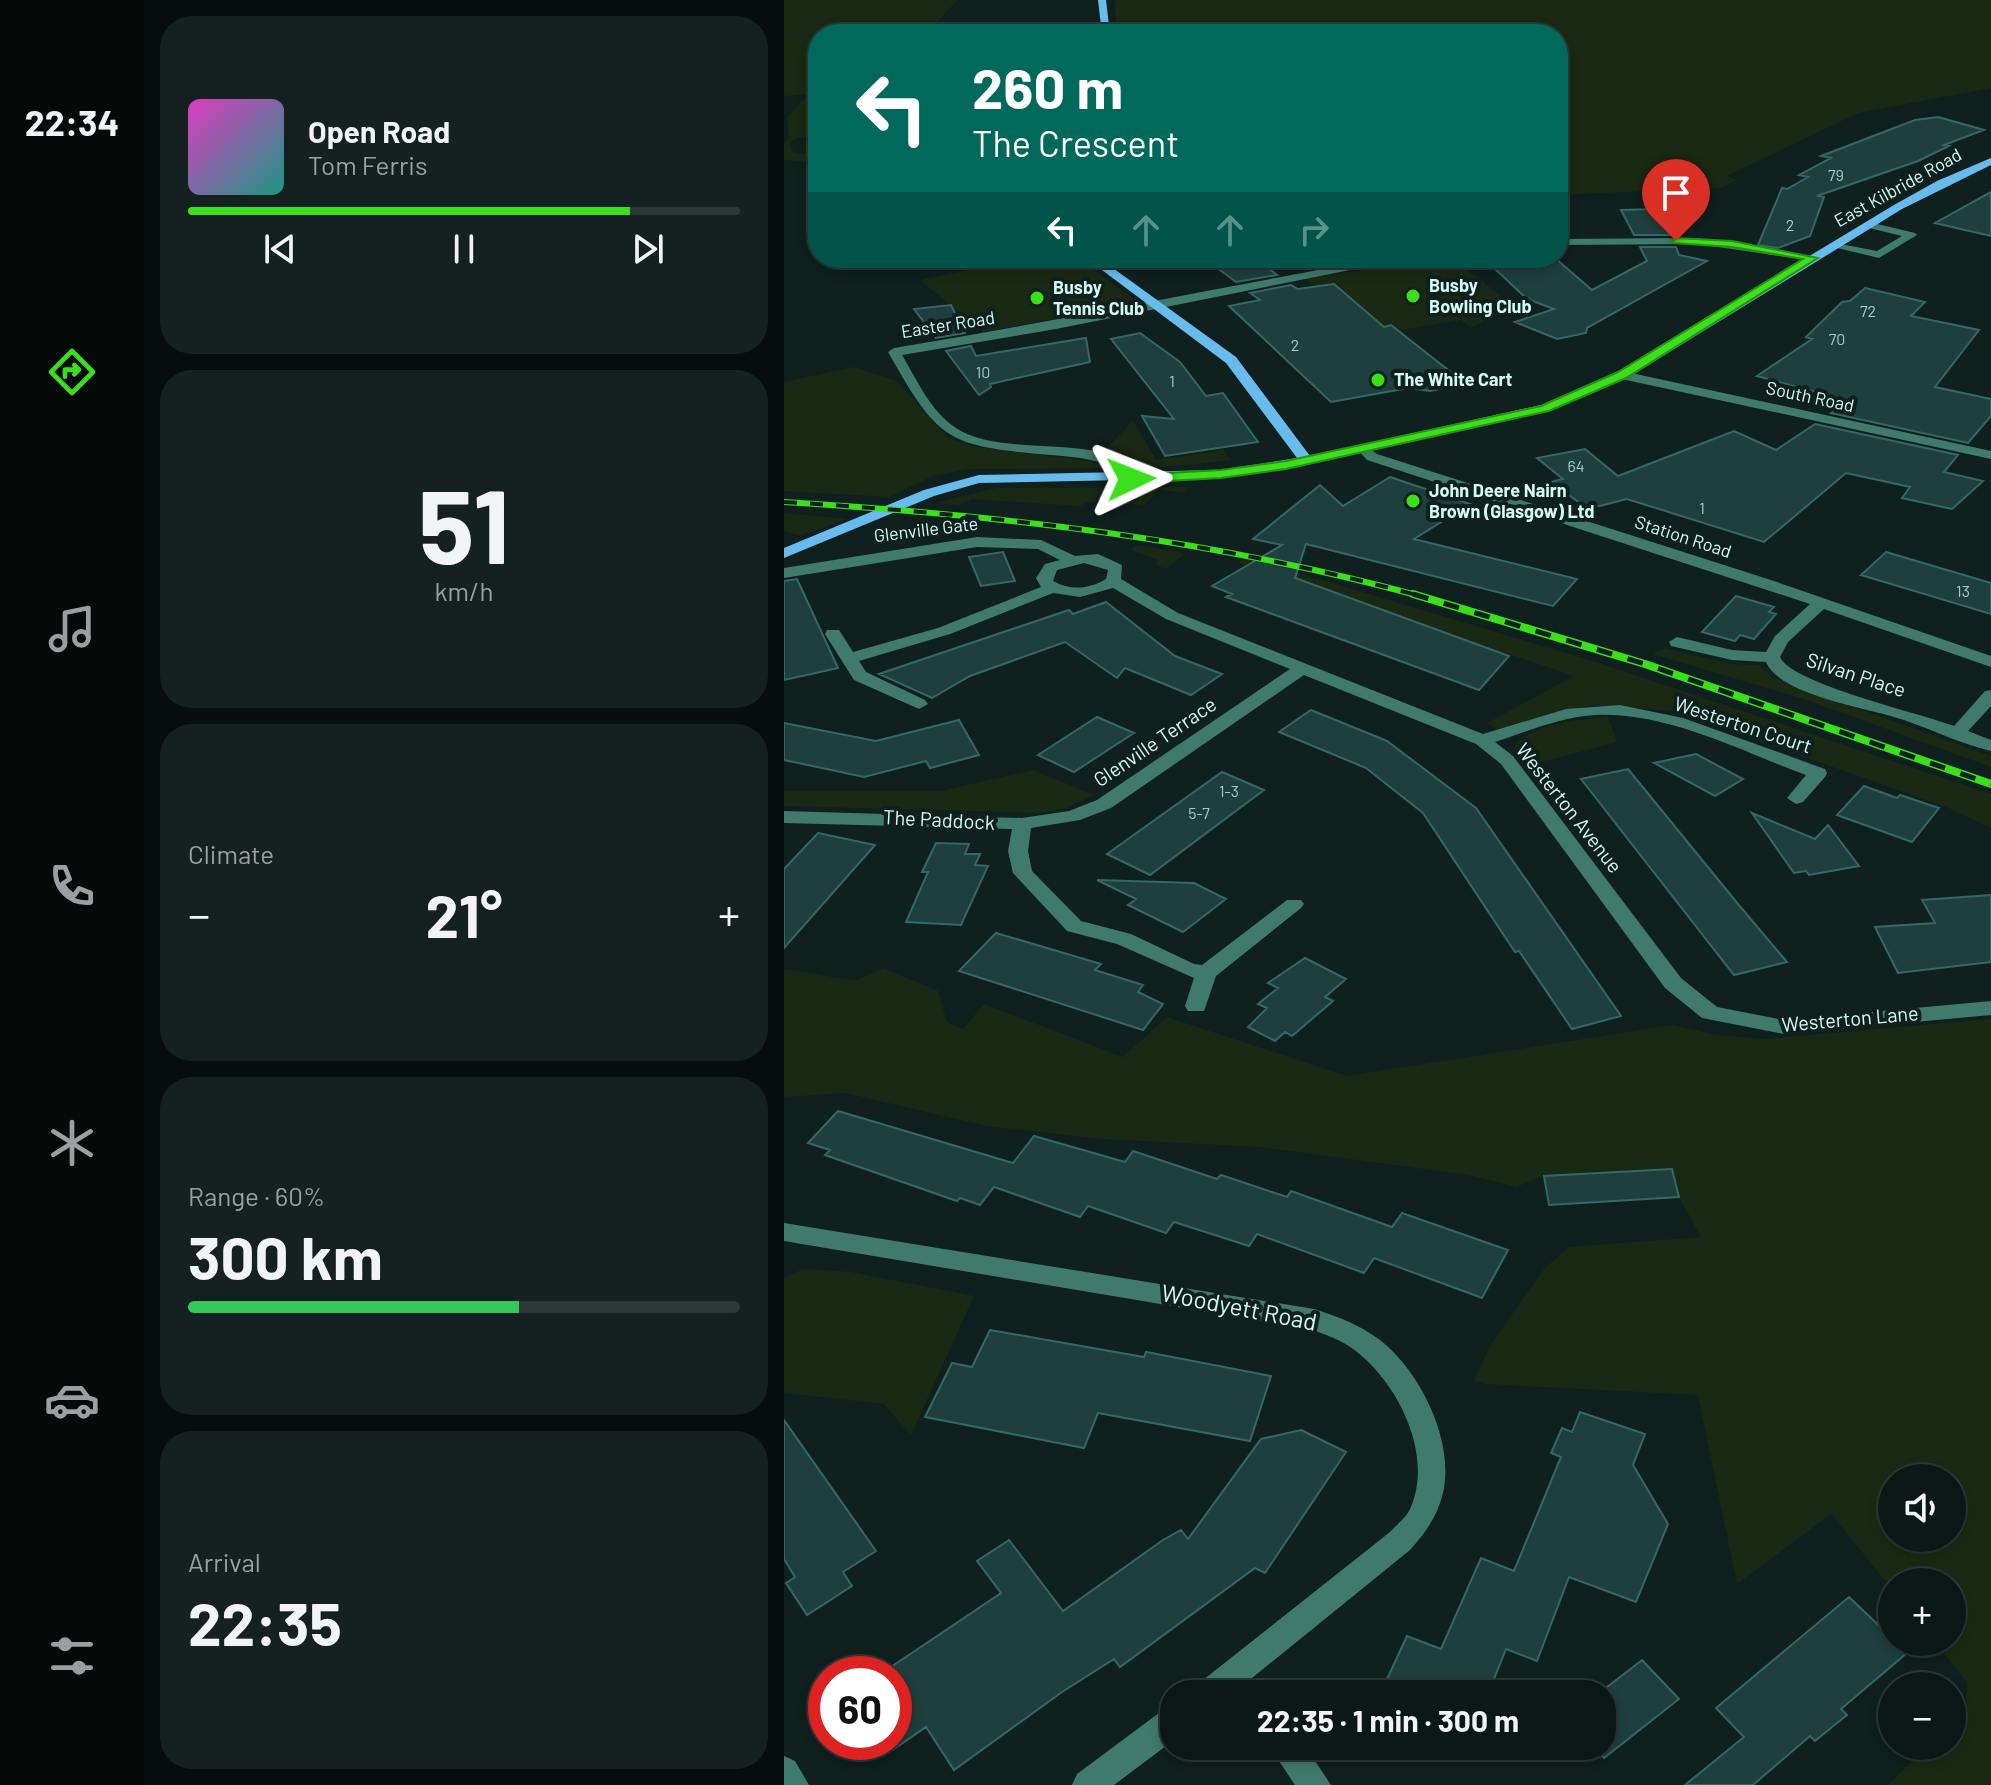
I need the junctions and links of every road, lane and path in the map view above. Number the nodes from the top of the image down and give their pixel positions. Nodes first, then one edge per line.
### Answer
1 (1102, 0) edge
2 (1105, 24) edge
3 (1991, 161) edge
4 (1869, 225) junction
5 (1568, 242) edge
6 (1835, 246) junction
7 (1813, 258) junction
8 (1105, 268) edge
9 (1349, 268) edge
10 (1153, 304) junction
11 (1622, 375) junction
12 (1364, 449) junction
13 (1991, 455) edge
14 (1306, 461) junction
15 (1131, 479) junction
16 (784, 553) edge
17 (1070, 559) junction
18 (784, 573) edge
19 (1113, 581) junction
20 (1053, 588) junction
21 (1820, 604) junction
22 (833, 634) dead end
23 (1677, 642) dead end
24 (1772, 657) junction
25 (848, 659) junction
26 (1991, 662) edge
27 (1302, 669) junction
28 (1991, 695) edge
29 (919, 704) dead end
30 (1957, 733) junction
31 (1482, 740) junction
32 (1991, 746) edge
33 (1796, 798) dead end
34 (784, 817) edge
35 (1022, 824) junction
36 (1294, 904) dead end
37 (1206, 973) junction
38 (1196, 1006) dead end
39 (1991, 1008) edge
40 (1710, 1013) joint
41 (784, 1232) edge
42 (1238, 1680) edge
43 (1160, 1731) edge
44 (1296, 1760) edge
45 (784, 1772) edge
46 (793, 1785) edge
47 (1088, 1785) edge
48 (1315, 1785) edge

1 - 2 main road
3 - 4 main road, East Kilbride Road
4 - 6 main road, East Kilbride Road
4 - 6 street
5 - 7 street
6 - 7 main road, East Kilbride Road
7 - 11 main road, East Kilbride Road
8 - 10 main road
9 - 10 street
10 - 14 main road
10 - 15 street, Easter Road
11 - 12 main road, East Kilbride Road
11 - 13 street, South Road
12 - 14 main road, East Kilbride Road
12 - 21 street, Station Road
14 - 15 main road, East Kilbride Road
15 - 16 main road, East Kilbride Road
17 - 18 street, Glenville Gate
17 - 19 street, Glenville Gate
17 - 20 street
19 - 20 street
19 - 27 street, Westerton Avenue
20 - 25 street
21 - 24 street, Silvan Place
21 - 26 street, Station Road
22 - 25 street
23 - 24 street
24 - 30 street, Silvan Place
25 - 29 street
27 - 31 street, Westerton Avenue
27 - 35 street, Glenville Terrace
28 - 30 street
30 - 32 street, Silvan Place
31 - 33 street, Westerton Court
31 - 40 street, Westerton Avenue
34 - 35 street, The Paddock
35 - 37 street, The Paddock
36 - 37 street
37 - 38 street
39 - 40 street, Westerton Lane
41 - 42 street, Woodyett Road
43 - 47 street
44 - 48 street
45 - 46 street

